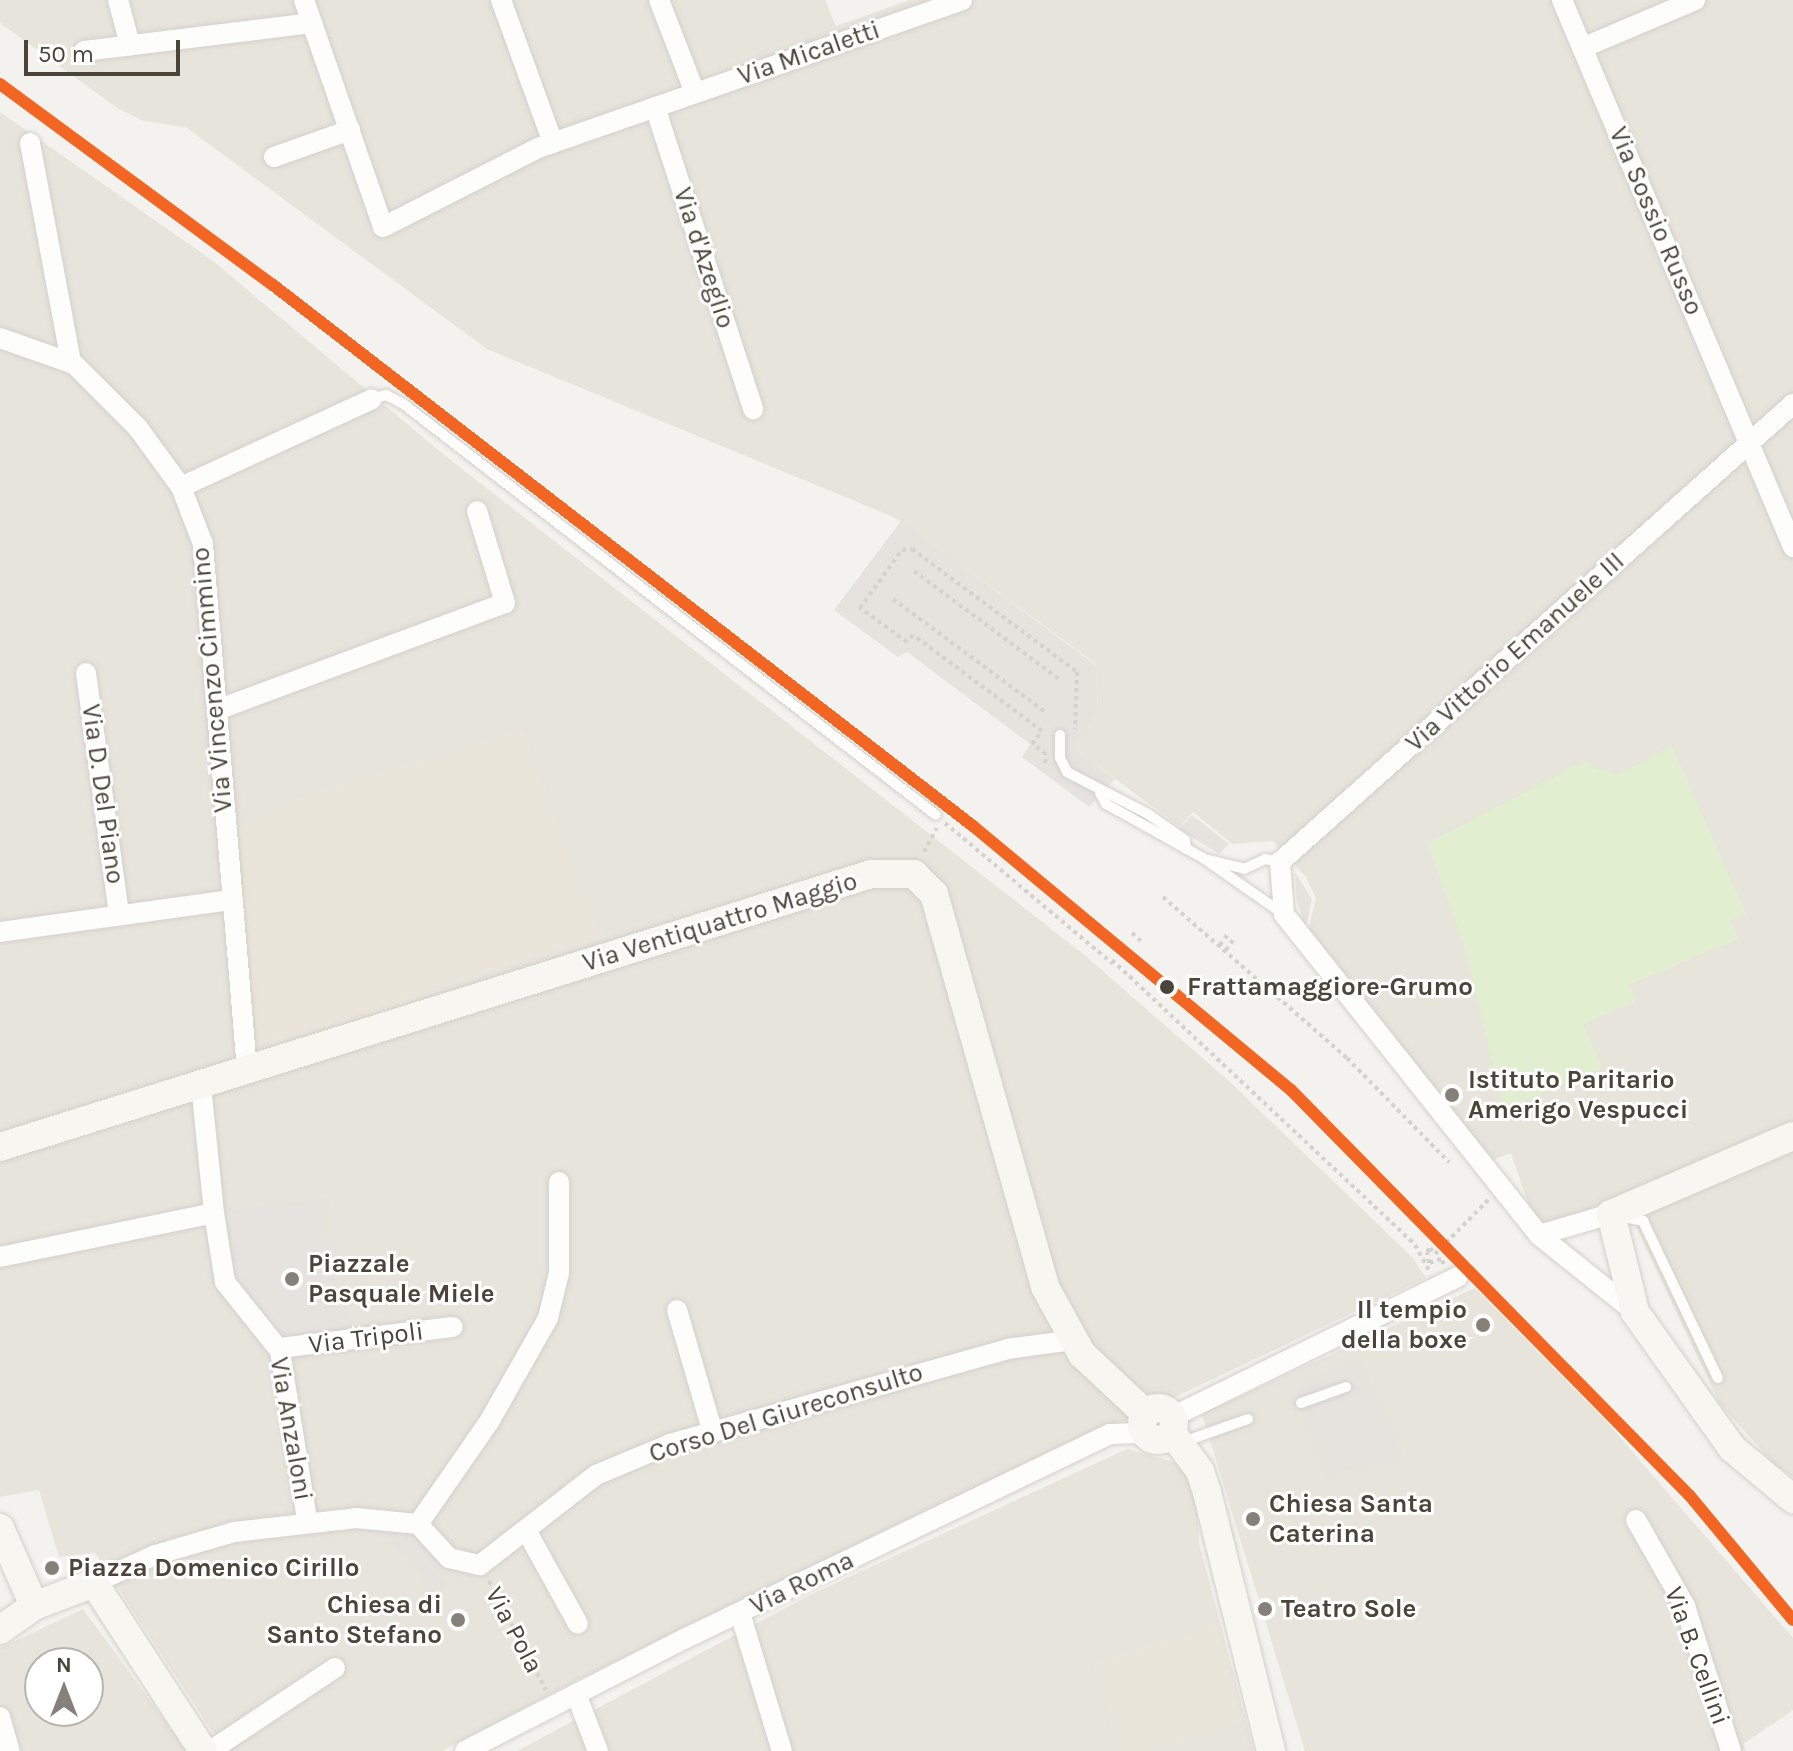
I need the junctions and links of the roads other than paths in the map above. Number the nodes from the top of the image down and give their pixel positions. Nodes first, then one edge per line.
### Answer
1 (118, 0) edge
2 (304, 0) edge
3 (501, 0) edge
4 (659, 0) edge
5 (962, 0) edge
6 (1562, 0) edge
7 (1695, 0) edge
8 (312, 23) junction
9 (130, 45) junction
10 (1582, 48) junction
11 (84, 51) dead end
12 (695, 93) junction
13 (655, 107) junction
14 (350, 130) junction
15 (30, 143) dead end
16 (553, 143) junction
17 (274, 157) dead end
18 (0, 338) edge
19 (71, 363) junction
20 (372, 399) joint
21 (1793, 404) edge
22 (753, 409) dead end
23 (1750, 443) junction
24 (181, 487) junction
25 (477, 511) dead end
26 (1793, 547) edge
27 (86, 673) dead end
28 (217, 710) junction
29 (1060, 735) dead end
30 (936, 815) dead end
31 (1203, 858) junction
32 (1280, 862) junction
33 (230, 900) junction
34 (1284, 914) junction
35 (119, 915) junction
36 (0, 932) edge
37 (247, 1070) junction
38 (201, 1085) junction
39 (1793, 1136) edge
40 (0, 1147) edge
41 (559, 1182) dead end
42 (214, 1213) junction
43 (1611, 1214) junction
44 (1539, 1235) junction
45 (0, 1257) edge
46 (1455, 1275) road end
47 (677, 1310) dead end
48 (1635, 1312) junction
49 (453, 1327) dead end
50 (1074, 1340) junction
51 (279, 1348) junction
52 (1718, 1378) dead end
53 (1346, 1387) dead end
54 (1301, 1403) dead end
55 (1248, 1419) dead end
56 (1163, 1428) junction
57 (712, 1430) junction
58 (1793, 1499) edge
59 (307, 1520) junction
60 (1636, 1520) dead end
61 (418, 1524) junction
62 (0, 1528) edge
63 (526, 1530) junction
64 (82, 1587) junction
65 (740, 1613) junction
66 (16, 1618) edge
67 (578, 1624) dead end
68 (335, 1668) dead end
69 (576, 1694) junction
70 (203, 1751) edge
71 (210, 1751) edge
72 (465, 1751) edge
73 (598, 1751) edge
74 (782, 1751) edge
75 (1271, 1751) edge
76 (1731, 1751) edge

1 - 9 street
2 - 8 street
3 - 16 street
4 - 12 street
5 - 12 street, Via Micaletti
6 - 10 street, Via Sossio Russo
7 - 10 street
8 - 9 street
8 - 14 street
9 - 11 street
10 - 23 street, Via Sossio Russo
12 - 13 street, Via Micaletti
13 - 16 street, Via Micaletti
13 - 22 street, Via d'Azeglio
14 - 16 street, Via Micaletti
14 - 17 street
15 - 19 street
18 - 19 street, Via Vincenzo Cimmino
19 - 24 street, Via Vincenzo Cimmino
20 - 24 street
20 - 30 lane
21 - 23 street, Via Vittorio Emanuele III
23 - 26 street, Via Sossio Russo
23 - 32 street, Via Vittorio Emanuele III
24 - 28 street, Via Vincenzo Cimmino
25 - 28 street
27 - 35 street, Via D. Del Piano
28 - 33 street, Via Vincenzo Cimmino
29 - 31 lane
31 - 32 lane
31 - 34 lane
32 - 34 street
33 - 35 street
33 - 37 street, Via Vincenzo Cimmino
34 - 44 street
35 - 36 street
37 - 38 street, Via Ventiquattro Maggio
37 - 50 street, Via Ventiquattro Maggio
38 - 40 street, Via Ventiquattro Maggio
38 - 42 street, Via Anzaloni
39 - 43 street
41 - 61 street
42 - 45 street
42 - 51 street, Via Anzaloni
43 - 44 street
43 - 48 street
43 - 52 lane
44 - 48 street
46 - 56 street
47 - 57 street
48 - 58 street
49 - 51 street, Via Tripoli
50 - 56 street, Via Ventiquattro Maggio
50 - 57 street, Corso Del Giureconsulto
51 - 59 street, Via Anzaloni
53 - 54 lane
55 - 56 lane
56 - 65 street, Via Roma
56 - 75 street, Via Ventiquattro Maggio
57 - 63 street, Corso Del Giureconsulto
59 - 61 street
59 - 64 street
60 - 76 street, Via B. Cellini
61 - 63 street, Corso Del Giureconsulto
62 - 66 street
63 - 67 street
64 - 66 street
64 - 70 street
65 - 69 street, Via Roma
65 - 74 street
68 - 71 street
69 - 72 street, Via Roma
69 - 73 street

